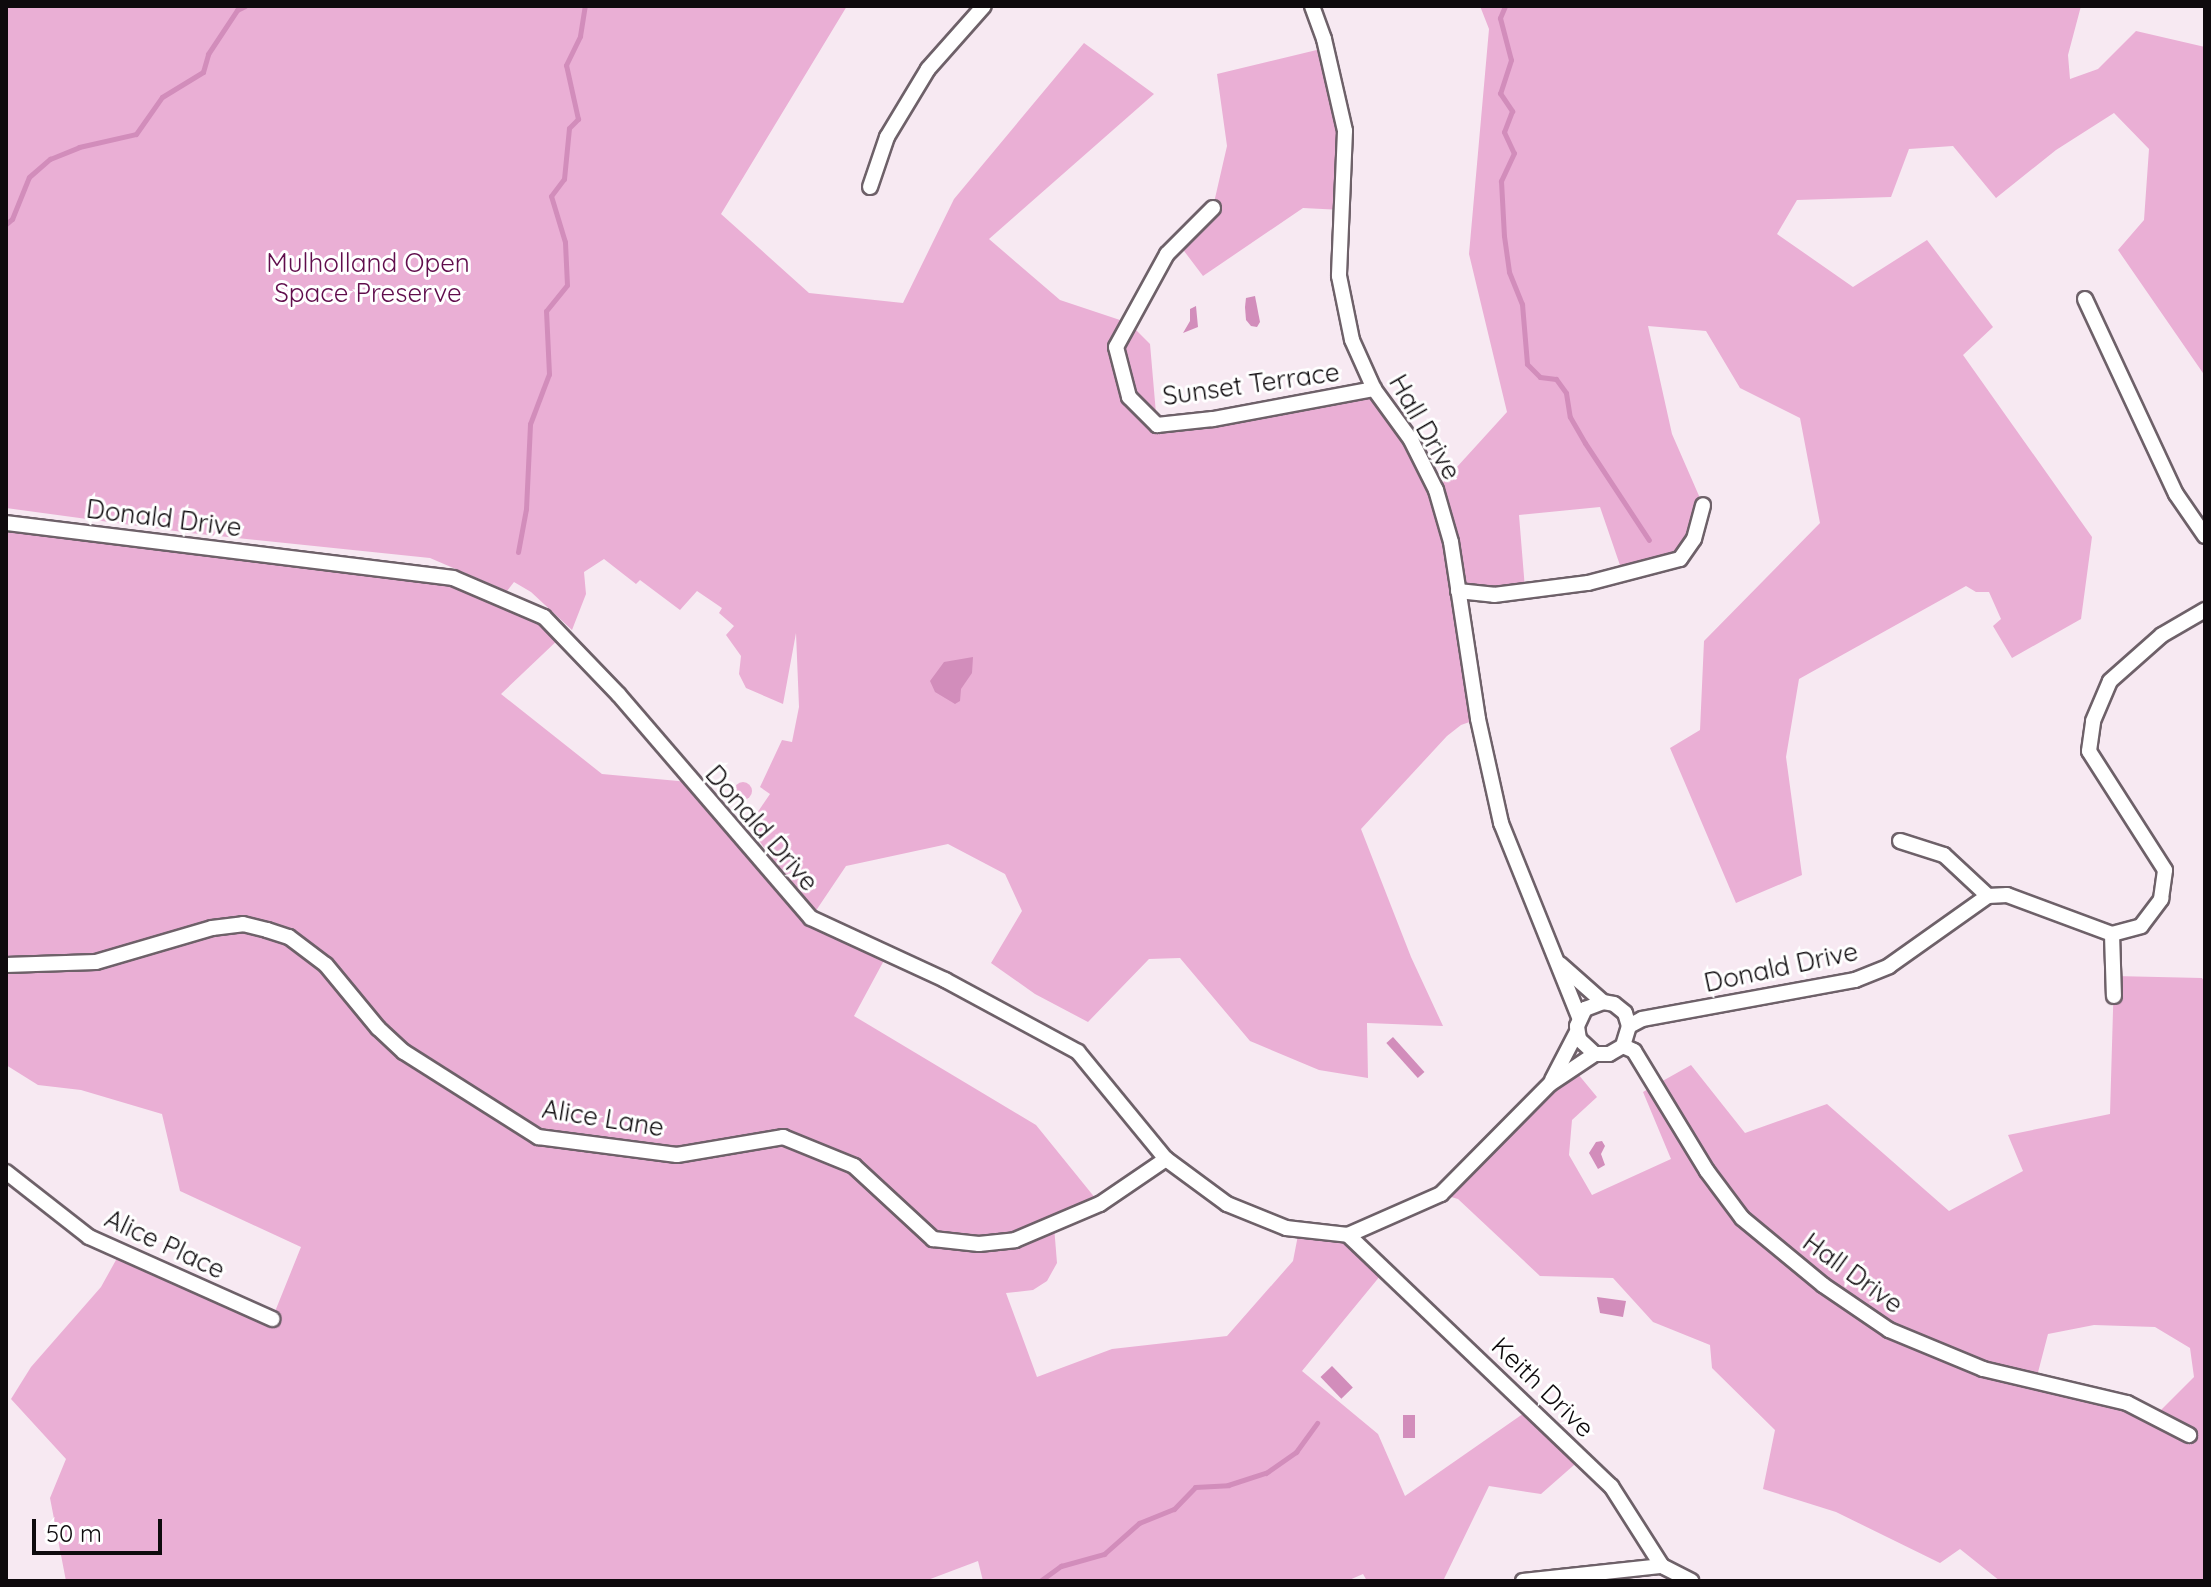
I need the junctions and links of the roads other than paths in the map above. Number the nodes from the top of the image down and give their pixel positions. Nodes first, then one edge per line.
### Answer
1 (984, 6) edge
2 (1312, 6) edge
3 (870, 187) dead end
4 (1213, 208) dead end
5 (2085, 299) dead end
6 (1374, 389) junction
7 (1703, 505) dead end
8 (6, 523) edge
9 (2205, 536) edge
10 (1458, 591) junction
11 (2205, 610) edge
12 (1900, 841) dead end
13 (1988, 896) junction
14 (2112, 934) junction
15 (1556, 961) junction
16 (6, 965) edge
17 (2114, 996) dead end
18 (1603, 1002) junction
19 (1578, 1025) junction
20 (1629, 1026) junction
21 (1623, 1046) junction
22 (1595, 1054) junction
23 (1550, 1084) junction
24 (1166, 1159) junction
25 (6, 1172) edge
26 (1348, 1235) junction
27 (272, 1319) dead end
28 (2189, 1435) dead end
29 (1662, 1566) junction
30 (1523, 1581) edge
31 (1691, 1581) edge

1 - 3 street
2 - 6 street, Hall Drive
4 - 6 street, Sunset Terrace
5 - 9 street
6 - 10 street, Hall Drive
7 - 10 street
8 - 24 street, Donald Drive
10 - 15 street, Hall Drive
11 - 14 street
12 - 13 street
13 - 14 street
13 - 20 street, Donald Drive
14 - 17 street
15 - 18 street, Hall Drive
15 - 19 street, Hall Drive
16 - 24 street, Alice Lane
18 - 19 street
18 - 20 street
19 - 22 street
19 - 23 street
20 - 21 street
21 - 22 street
21 - 28 street, Hall Drive
22 - 23 street
23 - 26 street
24 - 26 street, Donald Drive
25 - 27 street, Alice Place
26 - 29 street, Keith Drive
29 - 30 street
29 - 31 street

